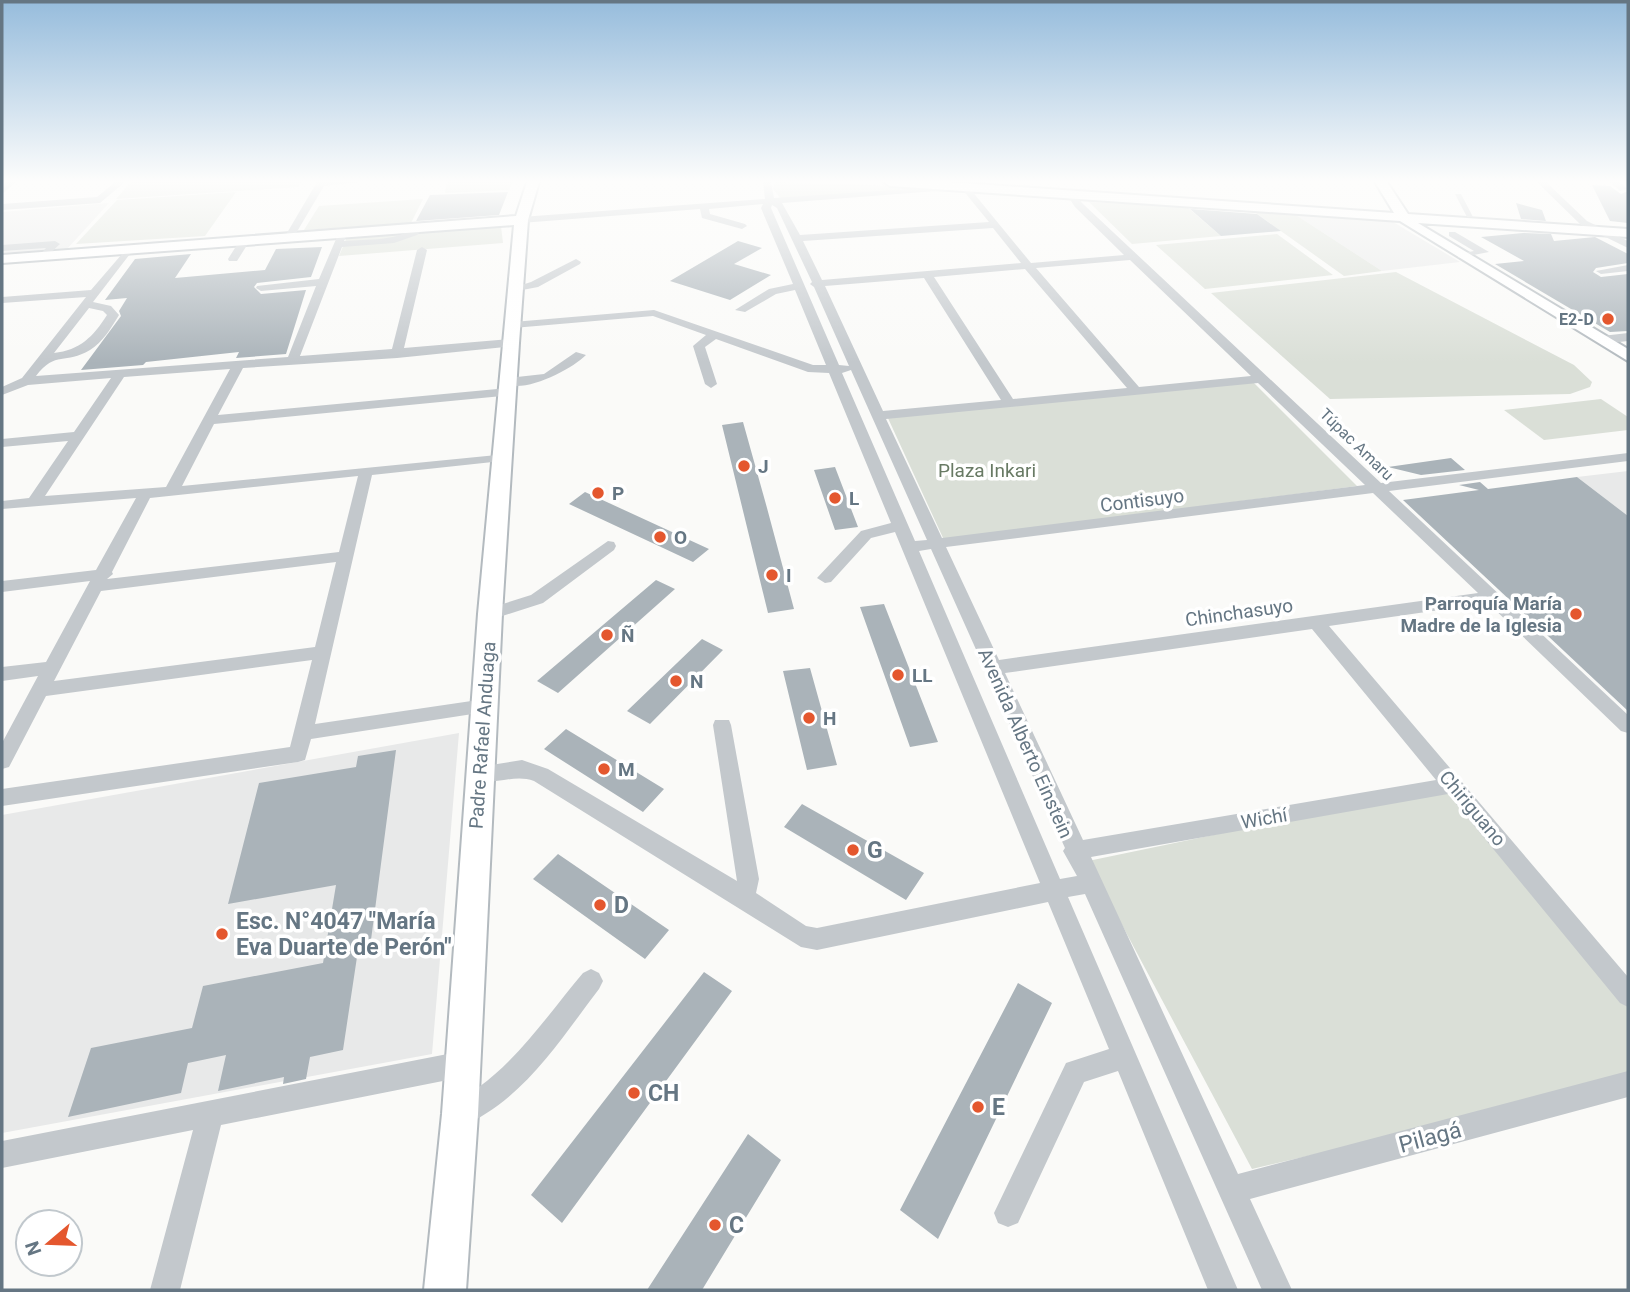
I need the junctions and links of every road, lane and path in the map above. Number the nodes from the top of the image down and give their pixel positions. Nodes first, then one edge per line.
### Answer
1 (240, 242) edge
2 (244, 242) edge
3 (340, 242) edge
4 (520, 242) edge
5 (784, 242) edge
6 (798, 242) edge
7 (1008, 242) edge
8 (1117, 242) edge
9 (1442, 242) edge
10 (1467, 242) edge
11 (2, 248) edge
12 (128, 250) junction
13 (422, 250) dead end
14 (44, 256) junction
15 (1462, 256) junction
16 (1133, 257) junction
17 (2, 259) edge
18 (233, 259) dead end
19 (576, 262) dead end
20 (1028, 267) junction
21 (1628, 268) edge
22 (1601, 271) dead end
23 (927, 275) junction
24 (324, 282) junction
25 (807, 285) junction
26 (261, 288) dead end
27 (517, 288) junction
28 (93, 293) junction
29 (2, 300) edge
30 (85, 304) junction
31 (741, 310) dead end
32 (716, 333) junction
33 (512, 334) junction
34 (1628, 337) edge
35 (1602, 340) junction
36 (397, 354) junction
37 (580, 355) dead end
38 (1628, 356) edge
39 (42, 358) junction
40 (293, 359) junction
41 (239, 363) junction
42 (845, 369) junction
43 (120, 374) junction
44 (1263, 379) junction
45 (26, 382) junction
46 (711, 384) dead end
47 (508, 387) junction
48 (2, 391) edge
49 (1136, 391) junction
50 (1010, 404) junction
51 (877, 416) junction
52 (209, 420) junction
53 (79, 436) junction
54 (2, 443) edge
55 (502, 457) junction
56 (1628, 457) edge
57 (366, 471) junction
58 (1380, 490) junction
59 (171, 492) junction
60 (145, 494) junction
61 (34, 502) junction
62 (2, 505) edge
63 (899, 526) junction
64 (937, 544) junction
65 (608, 546) dead end
66 (909, 547) junction
67 (346, 556) junction
68 (825, 578) dead end
69 (101, 580) junction
70 (2, 586) edge
71 (1492, 597) junction
72 (490, 614) junction
73 (1316, 622) junction
74 (323, 652) junction
75 (52, 668) junction
76 (992, 668) junction
77 (2, 674) edge
78 (41, 690) junction
79 (485, 706) junction
80 (722, 725) dead end
81 (1628, 726) edge
82 (302, 733) junction
83 (2, 761) edge
84 (480, 774) junction
85 (1453, 785) junction
86 (2, 798) edge
87 (1074, 851) junction
88 (1090, 883) junction
89 (1054, 891) junction
90 (744, 897) junction
91 (591, 981) dead end
92 (1628, 995) edge
93 (1125, 1056) junction
94 (463, 1065) junction
95 (1628, 1084) edge
96 (211, 1114) junction
97 (460, 1114) junction
98 (2, 1155) edge
99 (1232, 1190) junction
100 (1008, 1213) dead end
101 (165, 1290) edge
102 (445, 1290) edge
103 (1223, 1290) edge
104 (1278, 1290) edge

1 - 12 street
2 - 18 street
3 - 24 street
4 - 27 street, Padre Rafael Anduaga
5 - 25 street, Avenida Alberto Einstein
6 - 25 street, Avenida Alberto Einstein
7 - 20 street
8 - 16 street, Túpac Amaru
9 - 15 street
10 - 15 street
11 - 14 street
12 - 14 street
12 - 28 street
13 - 36 street
14 - 17 street
15 - 35 street
16 - 20 street
16 - 44 street, Túpac Amaru
19 - 27 street
20 - 23 street
20 - 49 street
21 - 22 street
23 - 25 street
23 - 50 street
24 - 26 street
24 - 40 street
25 - 31 street
25 - 42 street, Avenida Alberto Einstein
27 - 33 street, Padre Rafael Anduaga
28 - 29 street
28 - 30 street
30 - 39 street
30 - 39 street
32 - 33 street
32 - 42 street
32 - 46 street
33 - 36 street
33 - 47 street, Padre Rafael Anduaga
34 - 35 street
35 - 38 street
36 - 40 street
37 - 47 street
39 - 45 street
40 - 41 street
41 - 43 street
41 - 52 street
42 - 51 street, Avenida Alberto Einstein
42 - 63 street, Avenida Alberto Einstein
43 - 45 street
43 - 53 street
44 - 49 street
44 - 58 street, Túpac Amaru
45 - 48 street
47 - 52 street
47 - 55 street, Padre Rafael Anduaga
49 - 50 street
50 - 51 street
51 - 64 street, Avenida Alberto Einstein
52 - 59 street
53 - 54 street
53 - 61 street
55 - 57 street
55 - 72 street, Padre Rafael Anduaga
56 - 58 street, Contisuyo
57 - 59 street
57 - 67 street
58 - 64 street, Contisuyo
58 - 71 street, Túpac Amaru
59 - 60 street
60 - 61 street
60 - 69 street
61 - 62 street
63 - 66 street, Avenida Alberto Einstein
63 - 68 street
64 - 66 street, Contisuyo
64 - 76 street, Avenida Alberto Einstein
65 - 72 street
66 - 89 street, Avenida Alberto Einstein
67 - 69 street
67 - 74 street
69 - 70 street
69 - 75 street
71 - 73 street, Chinchasuyo
71 - 81 street, Túpac Amaru
72 - 79 street, Padre Rafael Anduaga
73 - 76 street, Chinchasuyo
73 - 85 street, Chiriguano
74 - 78 street
74 - 82 street
75 - 77 street
75 - 78 street
76 - 87 street, Avenida Alberto Einstein
78 - 83 street
79 - 82 street
79 - 84 street, Padre Rafael Anduaga
80 - 90 street
82 - 86 street
84 - 90 street
84 - 94 street, Padre Rafael Anduaga
85 - 87 street, Wichí
85 - 92 street, Chiriguano
87 - 88 street, Avenida Alberto Einstein
88 - 89 street
88 - 99 street, Avenida Alberto Einstein
89 - 90 street
89 - 93 street, Avenida Alberto Einstein
91 - 97 street
93 - 100 street
93 - 103 street, Avenida Alberto Einstein
94 - 96 street
94 - 97 street, Padre Rafael Anduaga
95 - 99 street, Pilagá
96 - 98 street
96 - 101 street
97 - 102 street, Padre Rafael Anduaga
99 - 104 street, Avenida Alberto Einstein

